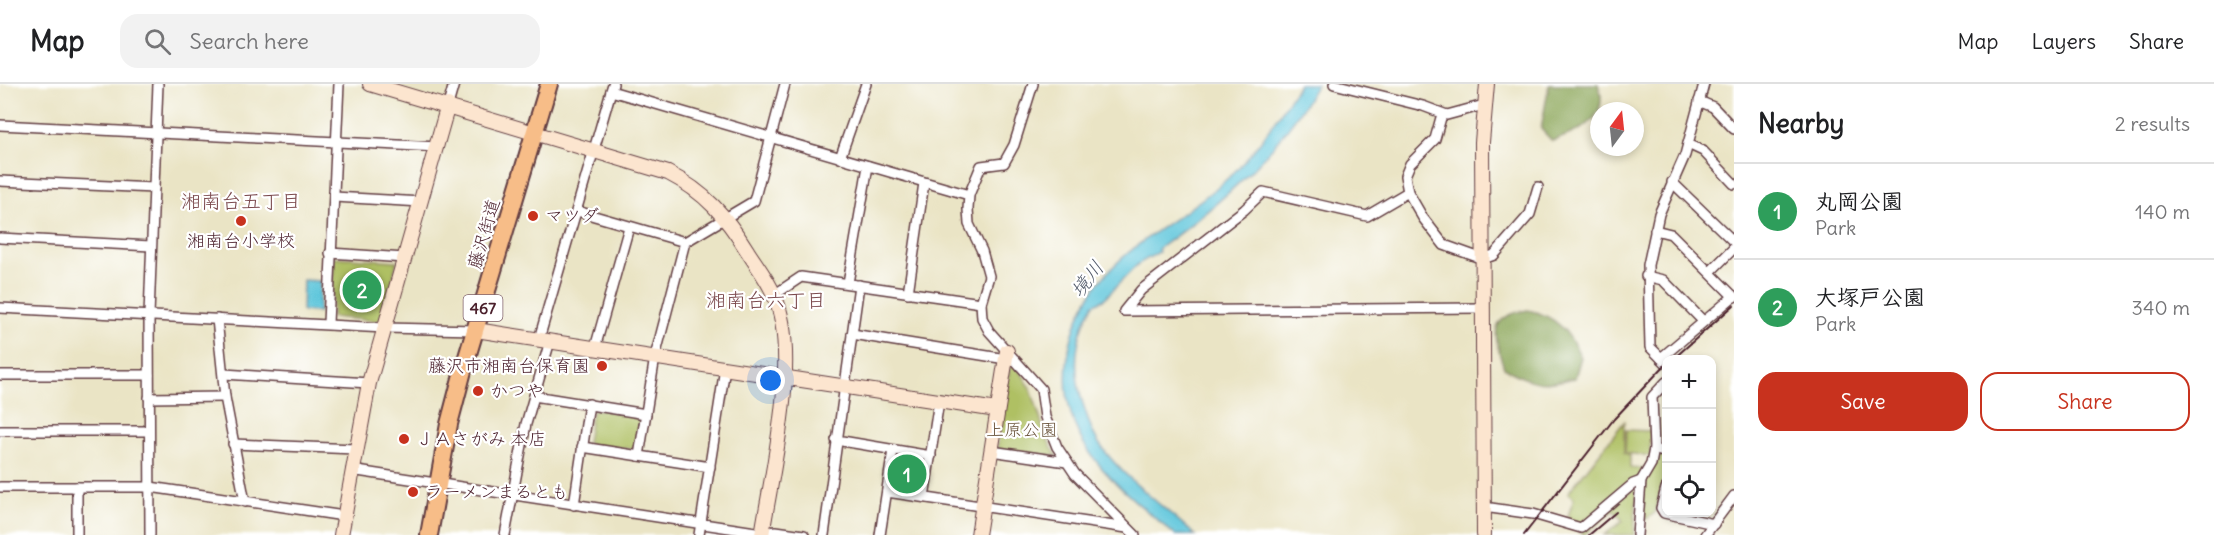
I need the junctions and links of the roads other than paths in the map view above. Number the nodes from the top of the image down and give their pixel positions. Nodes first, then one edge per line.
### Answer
1 (158, 84) edge
2 (339, 84) edge
3 (454, 84) edge
4 (549, 84) edge
5 (785, 84) edge
6 (866, 84) edge
7 (1033, 84) edge
8 (1334, 84) edge
9 (1487, 84) edge
10 (1704, 84) edge
11 (377, 85) edge
12 (612, 87) edge
13 (1699, 101) junction
14 (448, 105) junction
15 (1484, 105) junction
16 (1442, 114) junction
17 (0, 125) edge
18 (1734, 129) edge
19 (535, 132) junction
20 (157, 133) junction
21 (772, 137) junction
22 (336, 142) junction
23 (1688, 144) junction
24 (438, 147) junction
25 (594, 149) junction
26 (840, 158) junction
27 (868, 166) junction
28 (0, 182) edge
29 (1672, 182) junction
30 (924, 183) junction
31 (1734, 184) edge
32 (1538, 187) dead end
33 (154, 188) junction
34 (1408, 192) junction
35 (969, 195) junction
36 (334, 197) junction
37 (422, 202) junction
38 (577, 211) junction
39 (725, 216) junction
40 (629, 226) junction
41 (1655, 230) junction
42 (0, 238) edge
43 (685, 242) junction
44 (1734, 242) edge
45 (151, 246) junction
46 (1734, 248) edge
47 (330, 253) junction
48 (405, 258) junction
49 (1483, 259) junction
50 (1710, 272) junction
51 (1646, 276) junction
52 (848, 283) junction
53 (859, 285) junction
54 (908, 292) junction
55 (774, 295) junction
56 (1734, 296) edge
57 (981, 303) junction
58 (0, 308) edge
59 (1483, 308) junction
60 (149, 315) junction
61 (218, 319) junction
62 (1703, 321) junction
63 (328, 323) junction
64 (385, 328) junction
65 (476, 330) junction
66 (852, 334) junction
67 (544, 340) junction
68 (595, 348) junction
69 (1007, 355) junction
70 (1670, 355) edge
71 (654, 357) junction
72 (1662, 359) edge
73 (725, 368) junction
74 (224, 374) junction
75 (0, 375) edge
76 (149, 375) junction
77 (785, 377) junction
78 (369, 383) junction
79 (844, 386) junction
80 (1662, 386) edge
81 (534, 396) junction
82 (225, 397) junction
83 (149, 398) junction
84 (939, 401) junction
85 (589, 404) junction
86 (997, 410) junction
87 (646, 414) junction
88 (0, 431) edge
89 (149, 431) junction
90 (836, 440) junction
91 (233, 444) junction
92 (582, 447) junction
93 (355, 449) junction
94 (893, 450) junction
95 (1654, 450) junction
96 (991, 452) junction
97 (1662, 452) edge
98 (639, 456) junction
99 (931, 456) junction
100 (1067, 462) junction
101 (710, 467) junction
102 (351, 470) junction
103 (1641, 481) junction
104 (437, 484) junction
105 (0, 487) edge
106 (77, 487) junction
107 (150, 487) junction
108 (887, 492) junction
109 (511, 495) junction
110 (924, 497) junction
111 (1733, 499) edge
112 (245, 502) junction
113 (574, 505) junction
114 (983, 506) junction
115 (1484, 507) junction
116 (344, 516) junction
117 (1682, 517) edge
118 (701, 524) junction
119 (1714, 524) junction
120 (1132, 533) edge
121 (764, 534) edge
122 (77, 535) edge
123 (150, 535) edge
124 (341, 535) edge
125 (429, 535) edge
126 (505, 535) edge
127 (699, 535) edge
128 (804, 535) edge
129 (824, 535) edge
130 (880, 535) edge
131 (978, 535) edge
132 (1484, 535) edge
133 (1637, 535) edge
134 (1705, 535) edge

1 - 20 street
2 - 22 street
3 - 14 street
4 - 19 highway, 藤沢街道 / 467
5 - 21 street
6 - 26 street
7 - 35 street
8 - 16 street
9 - 15 street
10 - 13 street
11 - 14 street
12 - 21 street
12 - 25 street
13 - 18 street
13 - 23 street
14 - 19 street
14 - 24 street
15 - 16 street
15 - 49 street
16 - 34 street
17 - 20 street
19 - 25 street
19 - 65 highway, 藤沢街道 / 467
20 - 22 street
20 - 33 street
21 - 26 street
21 - 39 street
22 - 24 street
22 - 36 street
23 - 29 street
23 - 31 street
24 - 37 street
25 - 38 street
25 - 39 street
26 - 27 street
27 - 30 street
27 - 52 street
28 - 33 street
29 - 41 street
29 - 44 street
30 - 35 street
30 - 54 street
32 - 49 street
33 - 45 street
34 - 49 street
34 - 59 street
35 - 57 street
36 - 37 street
36 - 47 street
37 - 48 street
38 - 40 street
38 - 67 street
39 - 43 street
39 - 55 street
40 - 43 street
40 - 68 street
41 - 50 street
41 - 51 street
42 - 45 street
43 - 71 street
45 - 60 street
46 - 50 street
47 - 48 street
47 - 63 street
48 - 64 street
49 - 59 street
50 - 56 street
51 - 62 street
51 - 72 street
52 - 53 street
52 - 55 street
53 - 54 street
53 - 66 street
54 - 57 street
55 - 77 street
56 - 62 street
57 - 69 street
58 - 60 street
59 - 115 street
60 - 61 street
60 - 76 street
61 - 63 street
61 - 74 street
62 - 70 street
63 - 64 street
64 - 65 street
64 - 78 street
65 - 67 street
65 - 104 highway, 藤沢街道 / 467
66 - 69 street
66 - 79 street
67 - 68 street
67 - 81 street
68 - 71 street
69 - 86 street
69 - 100 street
71 - 73 street
71 - 87 street
73 - 77 street
73 - 101 street
74 - 78 street
74 - 82 street
75 - 76 street
76 - 83 street
77 - 79 street
77 - 121 street
78 - 93 street
79 - 84 street
79 - 90 street
80 - 95 street
81 - 85 street
81 - 109 street
82 - 83 street
82 - 91 street
83 - 89 street
84 - 86 street
84 - 99 street
85 - 87 street
85 - 92 street
86 - 96 street
87 - 98 street
88 - 89 street
89 - 107 street
90 - 94 street
90 - 129 street
91 - 93 street
91 - 112 street
92 - 98 street
92 - 113 street
93 - 102 street
94 - 99 street
94 - 108 street
95 - 97 street
95 - 103 street
96 - 100 street
96 - 114 street
98 - 101 street
99 - 110 street
100 - 120 street
101 - 118 street
102 - 104 street
102 - 116 street
103 - 115 street
103 - 133 street
104 - 109 street
104 - 125 highway, 藤沢街道 / 467
105 - 106 street
106 - 107 street
106 - 122 street
107 - 112 street
107 - 123 street
108 - 110 street
108 - 130 street
109 - 113 street
109 - 126 street
110 - 114 street
111 - 119 street
112 - 116 street
113 - 118 street
114 - 120 street
114 - 131 street
115 - 132 street
116 - 124 street
117 - 119 street
118 - 121 street
118 - 127 street
119 - 134 street
121 - 128 street

